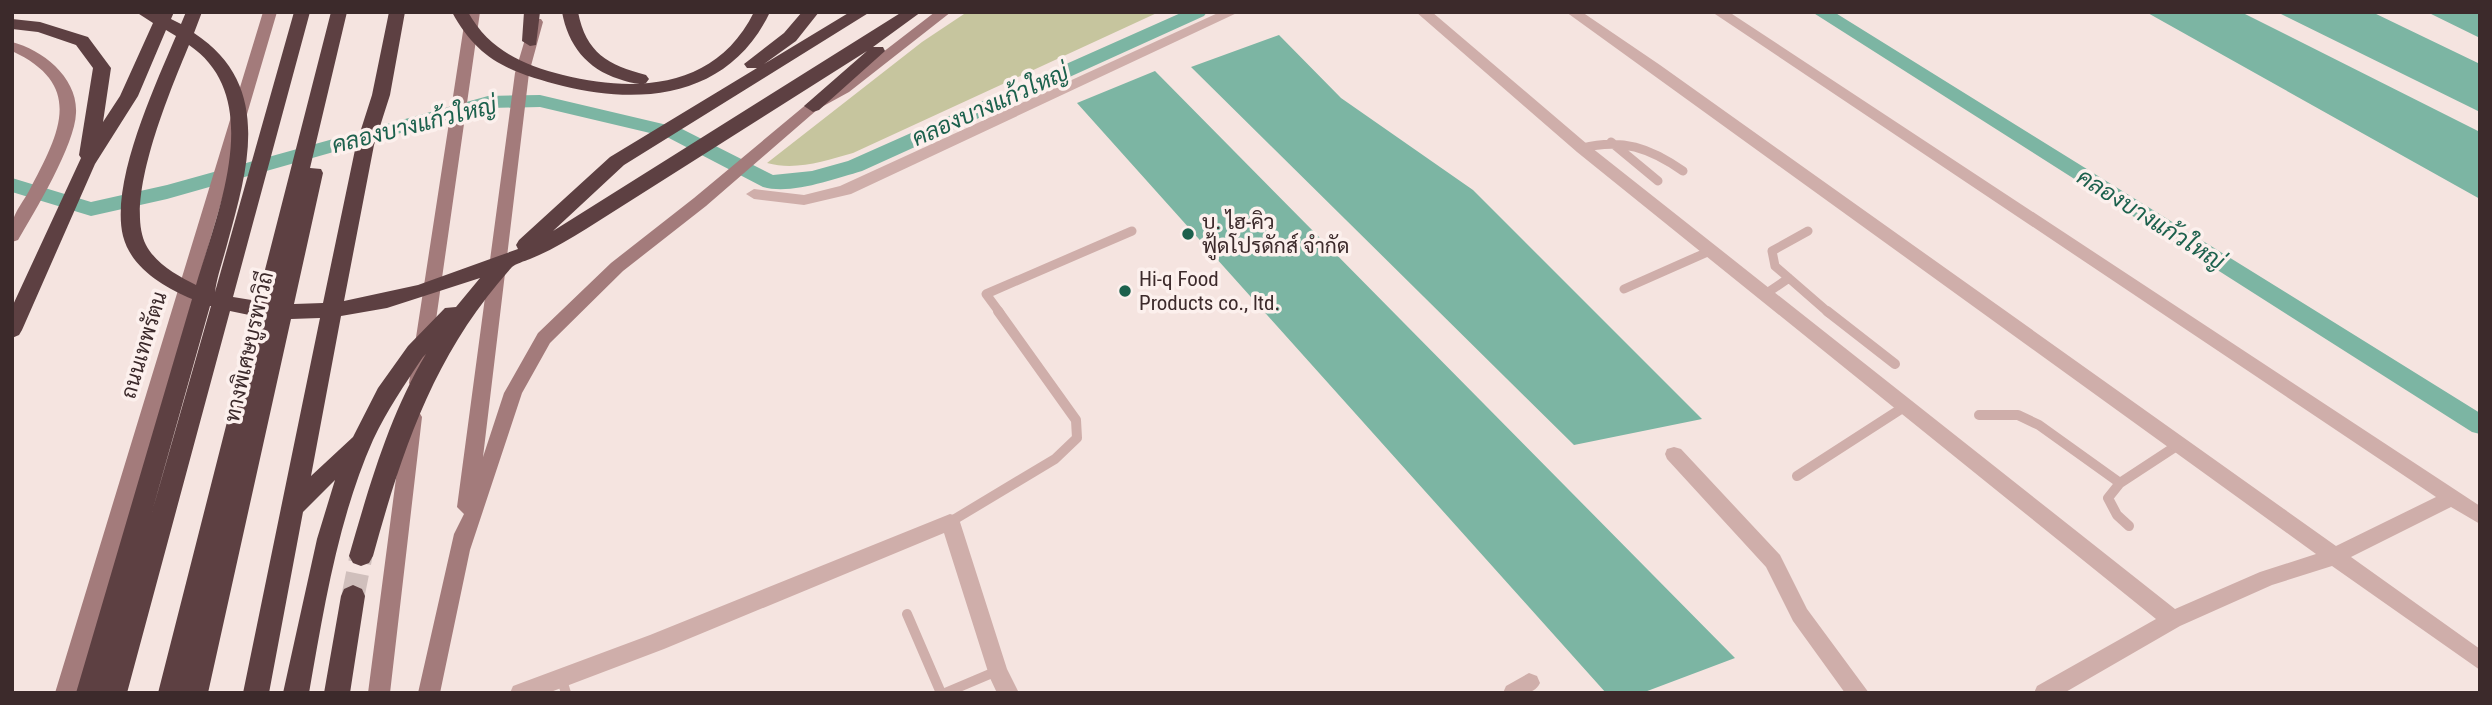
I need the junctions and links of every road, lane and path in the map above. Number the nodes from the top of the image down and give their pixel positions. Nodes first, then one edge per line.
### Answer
1 (144, 12) edge
2 (166, 12) edge
3 (194, 12) edge
4 (270, 12) edge
5 (302, 12) edge
6 (338, 12) edge
7 (350, 12) edge
8 (385, 12) edge
9 (397, 12) edge
10 (460, 12) edge
11 (473, 12) edge
12 (532, 12) edge
13 (540, 12) edge
14 (570, 12) edge
15 (762, 12) edge
16 (811, 12) edge
17 (855, 12) edge
18 (862, 12) edge
19 (913, 12) edge
20 (925, 12) edge
21 (944, 12) edge
22 (1232, 12) edge
23 (1423, 12) edge
24 (1573, 12) edge
25 (1719, 12) edge
26 (12, 24) edge
27 (530, 41) junction
28 (12, 46) edge
29 (814, 106) junction
30 (1611, 142) junction
31 (1581, 148) junction
32 (617, 161) junction
33 (86, 164) junction
34 (1683, 171) dead end
35 (1658, 181) dead end
36 (754, 194) dead end
37 (16, 230) edge
38 (1808, 231) dead end
39 (1132, 232) dead end
40 (1710, 251) junction
41 (1789, 278) junction
42 (485, 284) junction
43 (1624, 289) dead end
44 (1764, 295) junction
45 (12, 330) edge
46 (1895, 364) dead end
47 (419, 381) junction
48 (1903, 407) junction
49 (1979, 415) dead end
50 (2178, 445) junction
51 (1674, 454) dead end
52 (1797, 476) dead end
53 (2120, 483) junction
54 (2451, 498) junction
55 (293, 508) junction
56 (2480, 516) edge
57 (950, 522) junction
58 (2129, 526) dead end
59 (463, 545) junction
60 (361, 556) tunnel mouth
61 (2335, 556) junction
62 (353, 596) tunnel mouth
63 (907, 614) dead end
64 (2173, 620) junction
65 (2480, 660) edge
66 (997, 671) junction
67 (564, 685) edge
68 (66, 693) edge
69 (89, 693) edge
70 (114, 693) edge
71 (172, 693) edge
72 (195, 693) edge
73 (248, 693) edge
74 (256, 693) edge
75 (296, 693) edge
76 (337, 693) edge
77 (379, 693) edge
78 (429, 693) edge
79 (522, 693) edge
80 (943, 693) edge
81 (1008, 693) edge
82 (1858, 693) edge
83 (2045, 693) edge

1 - 69 highway
2 - 33 highway
3 - 19 highway
4 - 68 main road, ถนนเทพรัตน
5 - 70 highway
6 - 71 highway
7 - 72 highway, ทางพิเศษบูรพาวิถี
8 - 73 highway
9 - 55 highway
10 - 15 highway
11 - 47 main road
12 - 27 highway
13 - 27 main road
14 - 17 highway
16 - 32 highway
18 - 32 highway
20 - 29 highway
21 - 29 main road
22 - 36 street
23 - 31 street
24 - 50 street
25 - 54 street
26 - 33 highway
27 - 59 main road
28 - 37 main road
29 - 59 main road
30 - 31 lane
30 - 34 lane
30 - 35 lane
31 - 40 street
32 - 42 highway
33 - 45 highway
38 - 41 lane
39 - 57 lane
40 - 43 lane
40 - 44 street
41 - 44 lane
41 - 46 lane
42 - 60 highway
42 - 75 highway
44 - 48 street
47 - 55 highway
47 - 77 main road
48 - 52 lane
48 - 64 street
49 - 53 lane
50 - 53 lane
50 - 61 street
51 - 82 street
53 - 58 lane
54 - 56 street
54 - 61 street
55 - 74 highway
57 - 66 street
57 - 67 street
59 - 78 main road
61 - 64 street
61 - 65 street
62 - 76 highway
63 - 80 lane
64 - 83 street
66 - 80 lane
66 - 81 street
67 - 79 street

